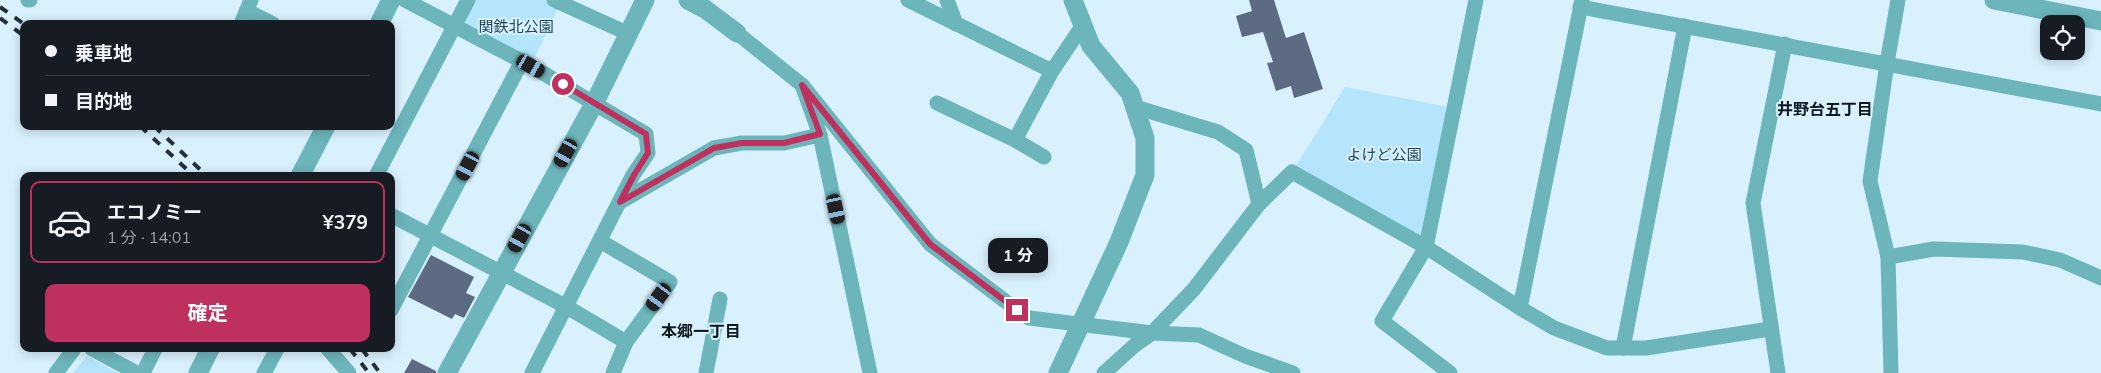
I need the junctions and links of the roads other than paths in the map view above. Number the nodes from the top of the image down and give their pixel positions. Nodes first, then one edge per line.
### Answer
1 (391, 0) edge
2 (405, 0) edge
3 (468, 0) edge
4 (554, 0) edge
5 (645, 0) edge
6 (688, 0) edge
7 (908, 0) edge
8 (947, 0) edge
9 (1074, 0) edge
10 (1476, 0) edge
11 (1898, 0) edge
12 (1994, 0) edge
13 (1581, 3) edge
14 (246, 12) edge
15 (264, 20) edge
16 (381, 20) edge
17 (2101, 21) edge
18 (956, 24) junction
19 (455, 25) junction
20 (1083, 25) junction
21 (1685, 26) junction
22 (628, 33) junction
23 (737, 33) joint
24 (1785, 44) junction
25 (522, 61) junction
26 (1887, 63) junction
27 (1052, 71) junction
28 (802, 85) junction
29 (595, 102) junction
30 (937, 103) dead end
31 (2101, 104) edge
32 (1135, 107) junction
33 (324, 130) edge
34 (820, 134) junction
35 (1015, 140) junction
36 (1044, 157) dead end
37 (302, 172) edge
38 (378, 172) edge
39 (620, 202) junction
40 (1259, 204) junction
41 (395, 217) edge
42 (431, 236) junction
43 (600, 241) junction
44 (1426, 247) junction
45 (1888, 257) junction
46 (501, 272) junction
47 (2101, 278) edge
48 (720, 299) dead end
49 (395, 303) edge
50 (567, 306) junction
51 (1520, 308) junction
52 (1080, 326) junction
53 (1770, 329) junction
54 (1152, 333) junction
55 (626, 342) junction
56 (1623, 348) junction
57 (72, 352) edge
58 (98, 352) edge
59 (154, 352) edge
60 (208, 352) edge
61 (275, 352) edge
62 (330, 352) edge
63 (56, 373) edge
64 (137, 373) edge
65 (143, 373) edge
66 (198, 373) edge
67 (264, 373) edge
68 (348, 373) edge
69 (447, 373) edge
70 (532, 373) edge
71 (613, 373) edge
72 (706, 373) edge
73 (870, 373) edge
74 (1058, 373) edge
75 (1104, 373) edge
76 (1292, 373) edge
77 (1450, 373) edge
78 (1778, 373) edge
79 (1891, 373) edge

1 - 16 street
2 - 19 street
3 - 19 street
4 - 22 street
5 - 22 street
6 - 23 street
7 - 18 street
8 - 18 street
9 - 20 street
10 - 44 street
11 - 26 street
12 - 17 street
13 - 21 street
13 - 51 street
14 - 15 street
18 - 27 street
19 - 25 street
19 - 38 street
20 - 27 street
20 - 32 street
21 - 24 street
21 - 56 street
22 - 29 street
23 - 28 street
24 - 26 street
24 - 53 street
25 - 29 street
25 - 42 street
26 - 31 street
26 - 45 street
27 - 35 street
28 - 34 street
28 - 52 street
29 - 39 street
29 - 46 street
30 - 35 street
32 - 40 street
32 - 52 street
33 - 37 street
34 - 39 street
34 - 73 street
35 - 36 street
39 - 43 street
40 - 44 street
40 - 54 street
41 - 42 street
42 - 46 street
42 - 49 street
43 - 50 street
43 - 55 street
44 - 51 street
44 - 77 street
45 - 47 street
45 - 79 street
46 - 50 street
46 - 69 street
48 - 72 street
50 - 55 street
50 - 70 street
51 - 56 street
52 - 54 street
52 - 74 street
53 - 56 street
53 - 78 street
54 - 75 street
54 - 76 street
55 - 71 street
57 - 63 street
58 - 64 street
59 - 65 street
60 - 66 street
61 - 67 street
62 - 68 street

